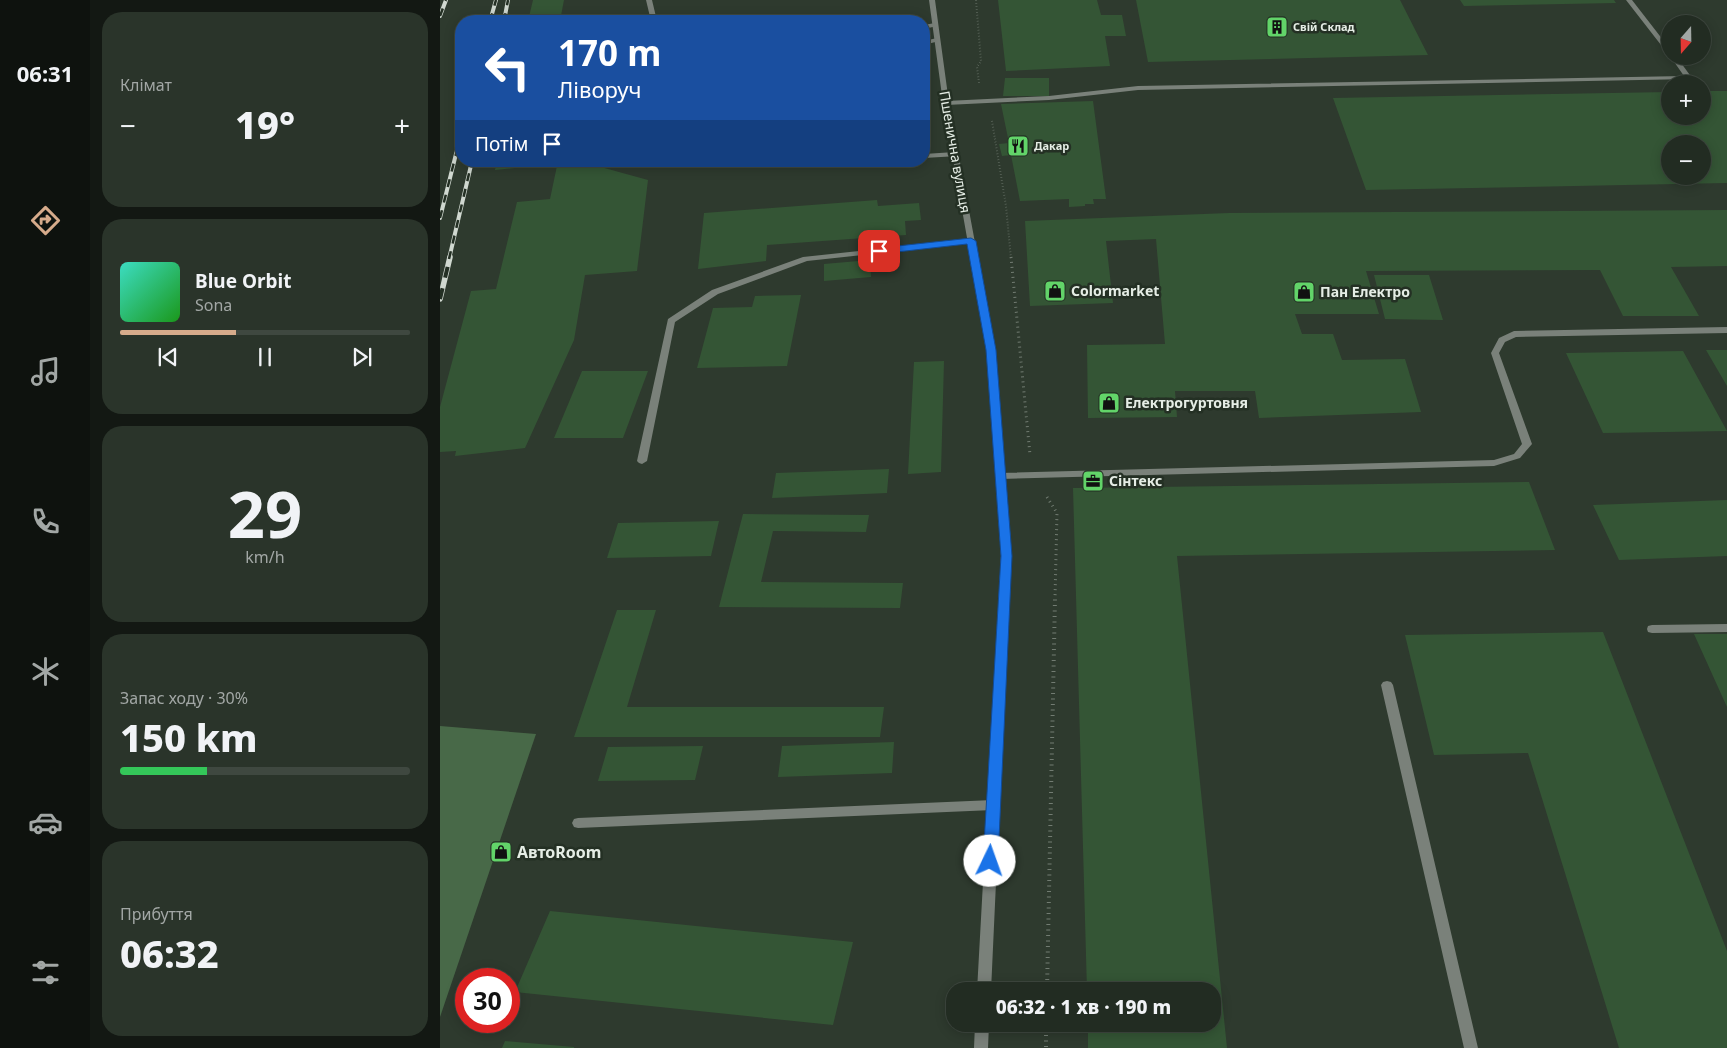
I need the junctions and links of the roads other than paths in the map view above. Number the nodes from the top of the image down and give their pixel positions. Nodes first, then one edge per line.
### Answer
1 (649, 0) edge
2 (932, 0) edge
3 (1629, 0) edge
4 (653, 15) edge
5 (930, 26) edge
6 (935, 26) junction
7 (937, 40) junction
8 (1661, 41) edge
9 (930, 42) edge
10 (1680, 65) edge
11 (946, 103) junction
12 (956, 154) junction
13 (930, 156) edge
14 (971, 241) junction
15 (1727, 330) edge
16 (642, 461) dead end
17 (1000, 476) junction
18 (1727, 628) edge
19 (1652, 629) dead end
20 (1387, 685) dead end
21 (993, 805) junction
22 (578, 823) dead end
23 (984, 982) edge
24 (982, 1032) edge
25 (981, 1048) edge
26 (1471, 1048) edge

1 - 4 street
2 - 6 street, Пшенична вулиця
3 - 8 street
5 - 6 street
6 - 7 street, Пшенична вулиця
7 - 9 street
7 - 11 street, Пшенична вулиця
10 - 11 street
11 - 12 street, Пшенична вулиця
12 - 13 street
12 - 14 street, Пшенична вулиця
14 - 16 street
14 - 17 street, Пшенична вулиця
15 - 17 street
17 - 21 street, Пшенична вулиця
18 - 19 street
20 - 26 street
21 - 22 street
21 - 23 street, Пшенична вулиця
24 - 25 street

